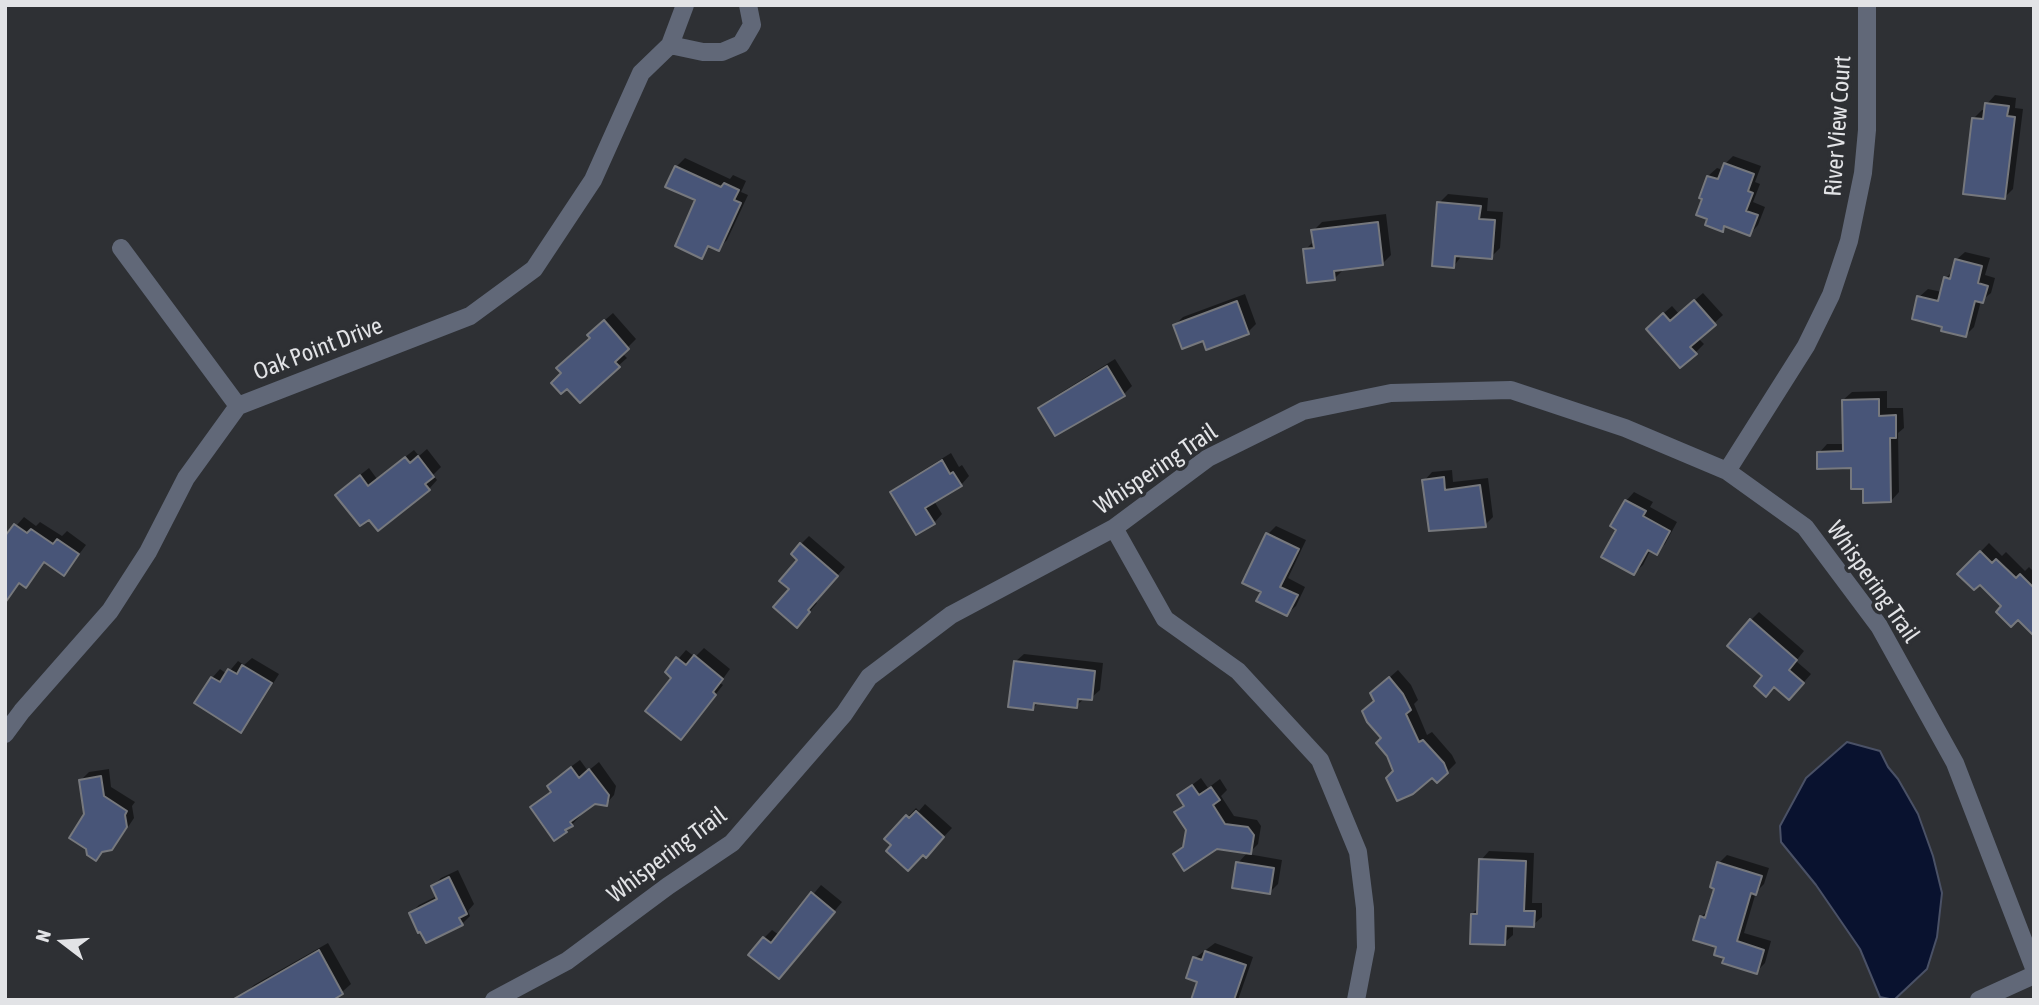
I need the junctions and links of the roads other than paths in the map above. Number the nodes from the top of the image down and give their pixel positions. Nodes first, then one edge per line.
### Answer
1 (685, 5) edge
2 (748, 5) edge
3 (1867, 5) edge
4 (670, 45) junction
5 (121, 248) dead end
6 (238, 406) junction
7 (1727, 471) junction
8 (1114, 528) junction
9 (5, 734) edge
10 (2034, 968) edge
11 (2034, 975) edge
12 (494, 1000) edge
13 (1356, 1000) edge
14 (1979, 1000) edge

1 - 4 street, Oak Point Drive
2 - 4 street
3 - 7 street, River View Court
4 - 6 street, Oak Point Drive
5 - 6 street
6 - 9 street, Oak Point Drive
7 - 8 street, Whispering Trail
7 - 10 street, Whispering Trail
8 - 12 street, Whispering Trail
8 - 13 street
11 - 14 street

